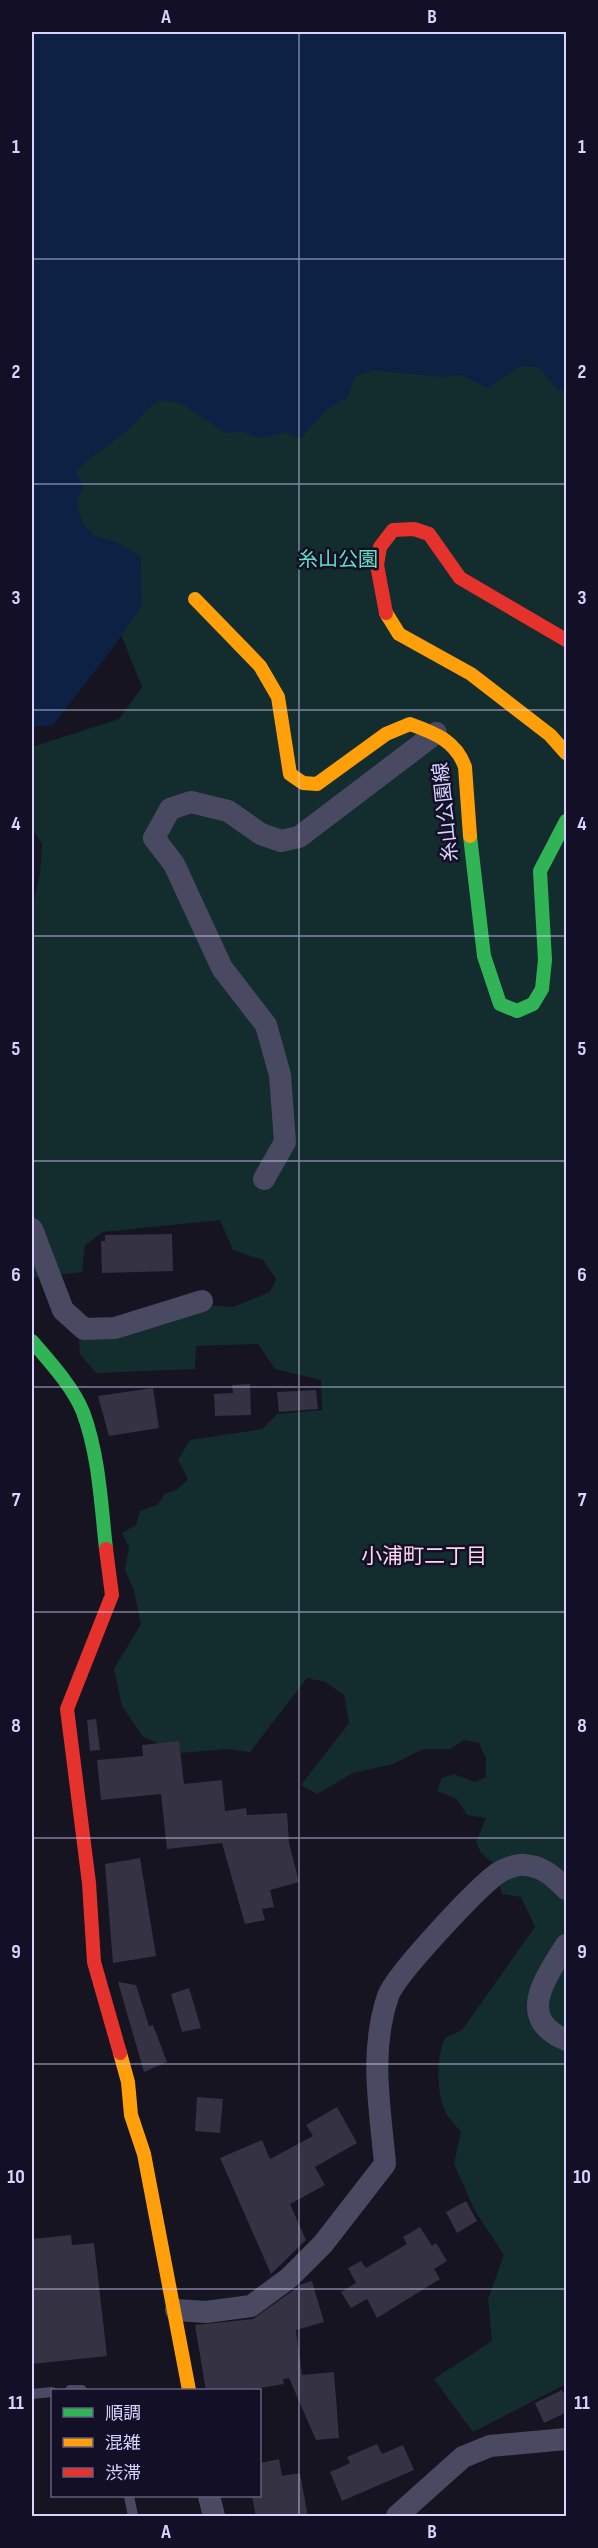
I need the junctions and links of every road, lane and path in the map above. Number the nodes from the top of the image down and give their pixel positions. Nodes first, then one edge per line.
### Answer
1 (195, 599) dead end
2 (567, 640) edge
3 (436, 733) junction
4 (567, 753) edge
5 (567, 821) edge
6 (264, 1179) dead end
7 (32, 1229) edge
8 (202, 1301) dead end
9 (32, 1341) edge
10 (567, 1889) edge
11 (567, 1945) edge
12 (567, 2040) edge
13 (176, 2310) junction
14 (189, 2389) edge
15 (51, 2392) edge
16 (32, 2394) edge
17 (567, 2439) edge
18 (129, 2497) edge
19 (209, 2497) edge
20 (133, 2517) edge
21 (214, 2517) edge
22 (397, 2517) edge

1 - 3 main road, 糸山公園線
2 - 4 main road
3 - 5 main road, 糸山公園線
3 - 6 street
7 - 8 street
9 - 13 main road
10 - 13 street
11 - 12 street
13 - 14 main road
15 - 16 lane
17 - 22 street
18 - 20 lane
19 - 21 street

